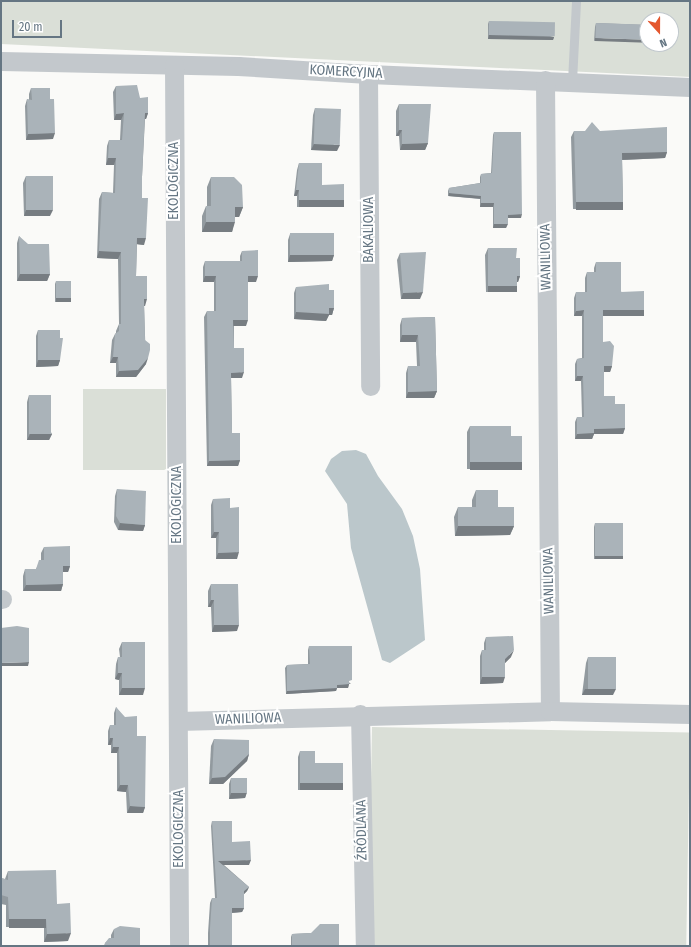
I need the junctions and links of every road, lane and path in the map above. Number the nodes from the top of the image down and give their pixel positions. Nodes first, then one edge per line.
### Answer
1 (576, 1) edge
2 (1, 61) edge
3 (174, 65) junction
4 (368, 74) junction
5 (545, 80) junction
6 (572, 81) junction
7 (690, 88) edge
8 (370, 386) dead end
9 (550, 711) junction
10 (360, 714) junction
11 (690, 714) edge
12 (178, 721) junction
13 (179, 946) edge
14 (364, 946) edge

1 - 6 lane
2 - 3 street, KOMERCYJNA
3 - 4 street, KOMERCYJNA
3 - 12 street, EKOLOGICZNA
4 - 5 street, KOMERCYJNA
4 - 8 street, BAKALIOWA
5 - 6 street, KOMERCYJNA
5 - 9 street, WANILIOWA
6 - 7 street, KOMERCYJNA
9 - 10 street, WANILIOWA
9 - 11 street
10 - 12 street, WANILIOWA
10 - 14 street, ŹRÓDLANA
12 - 13 street, EKOLOGICZNA

